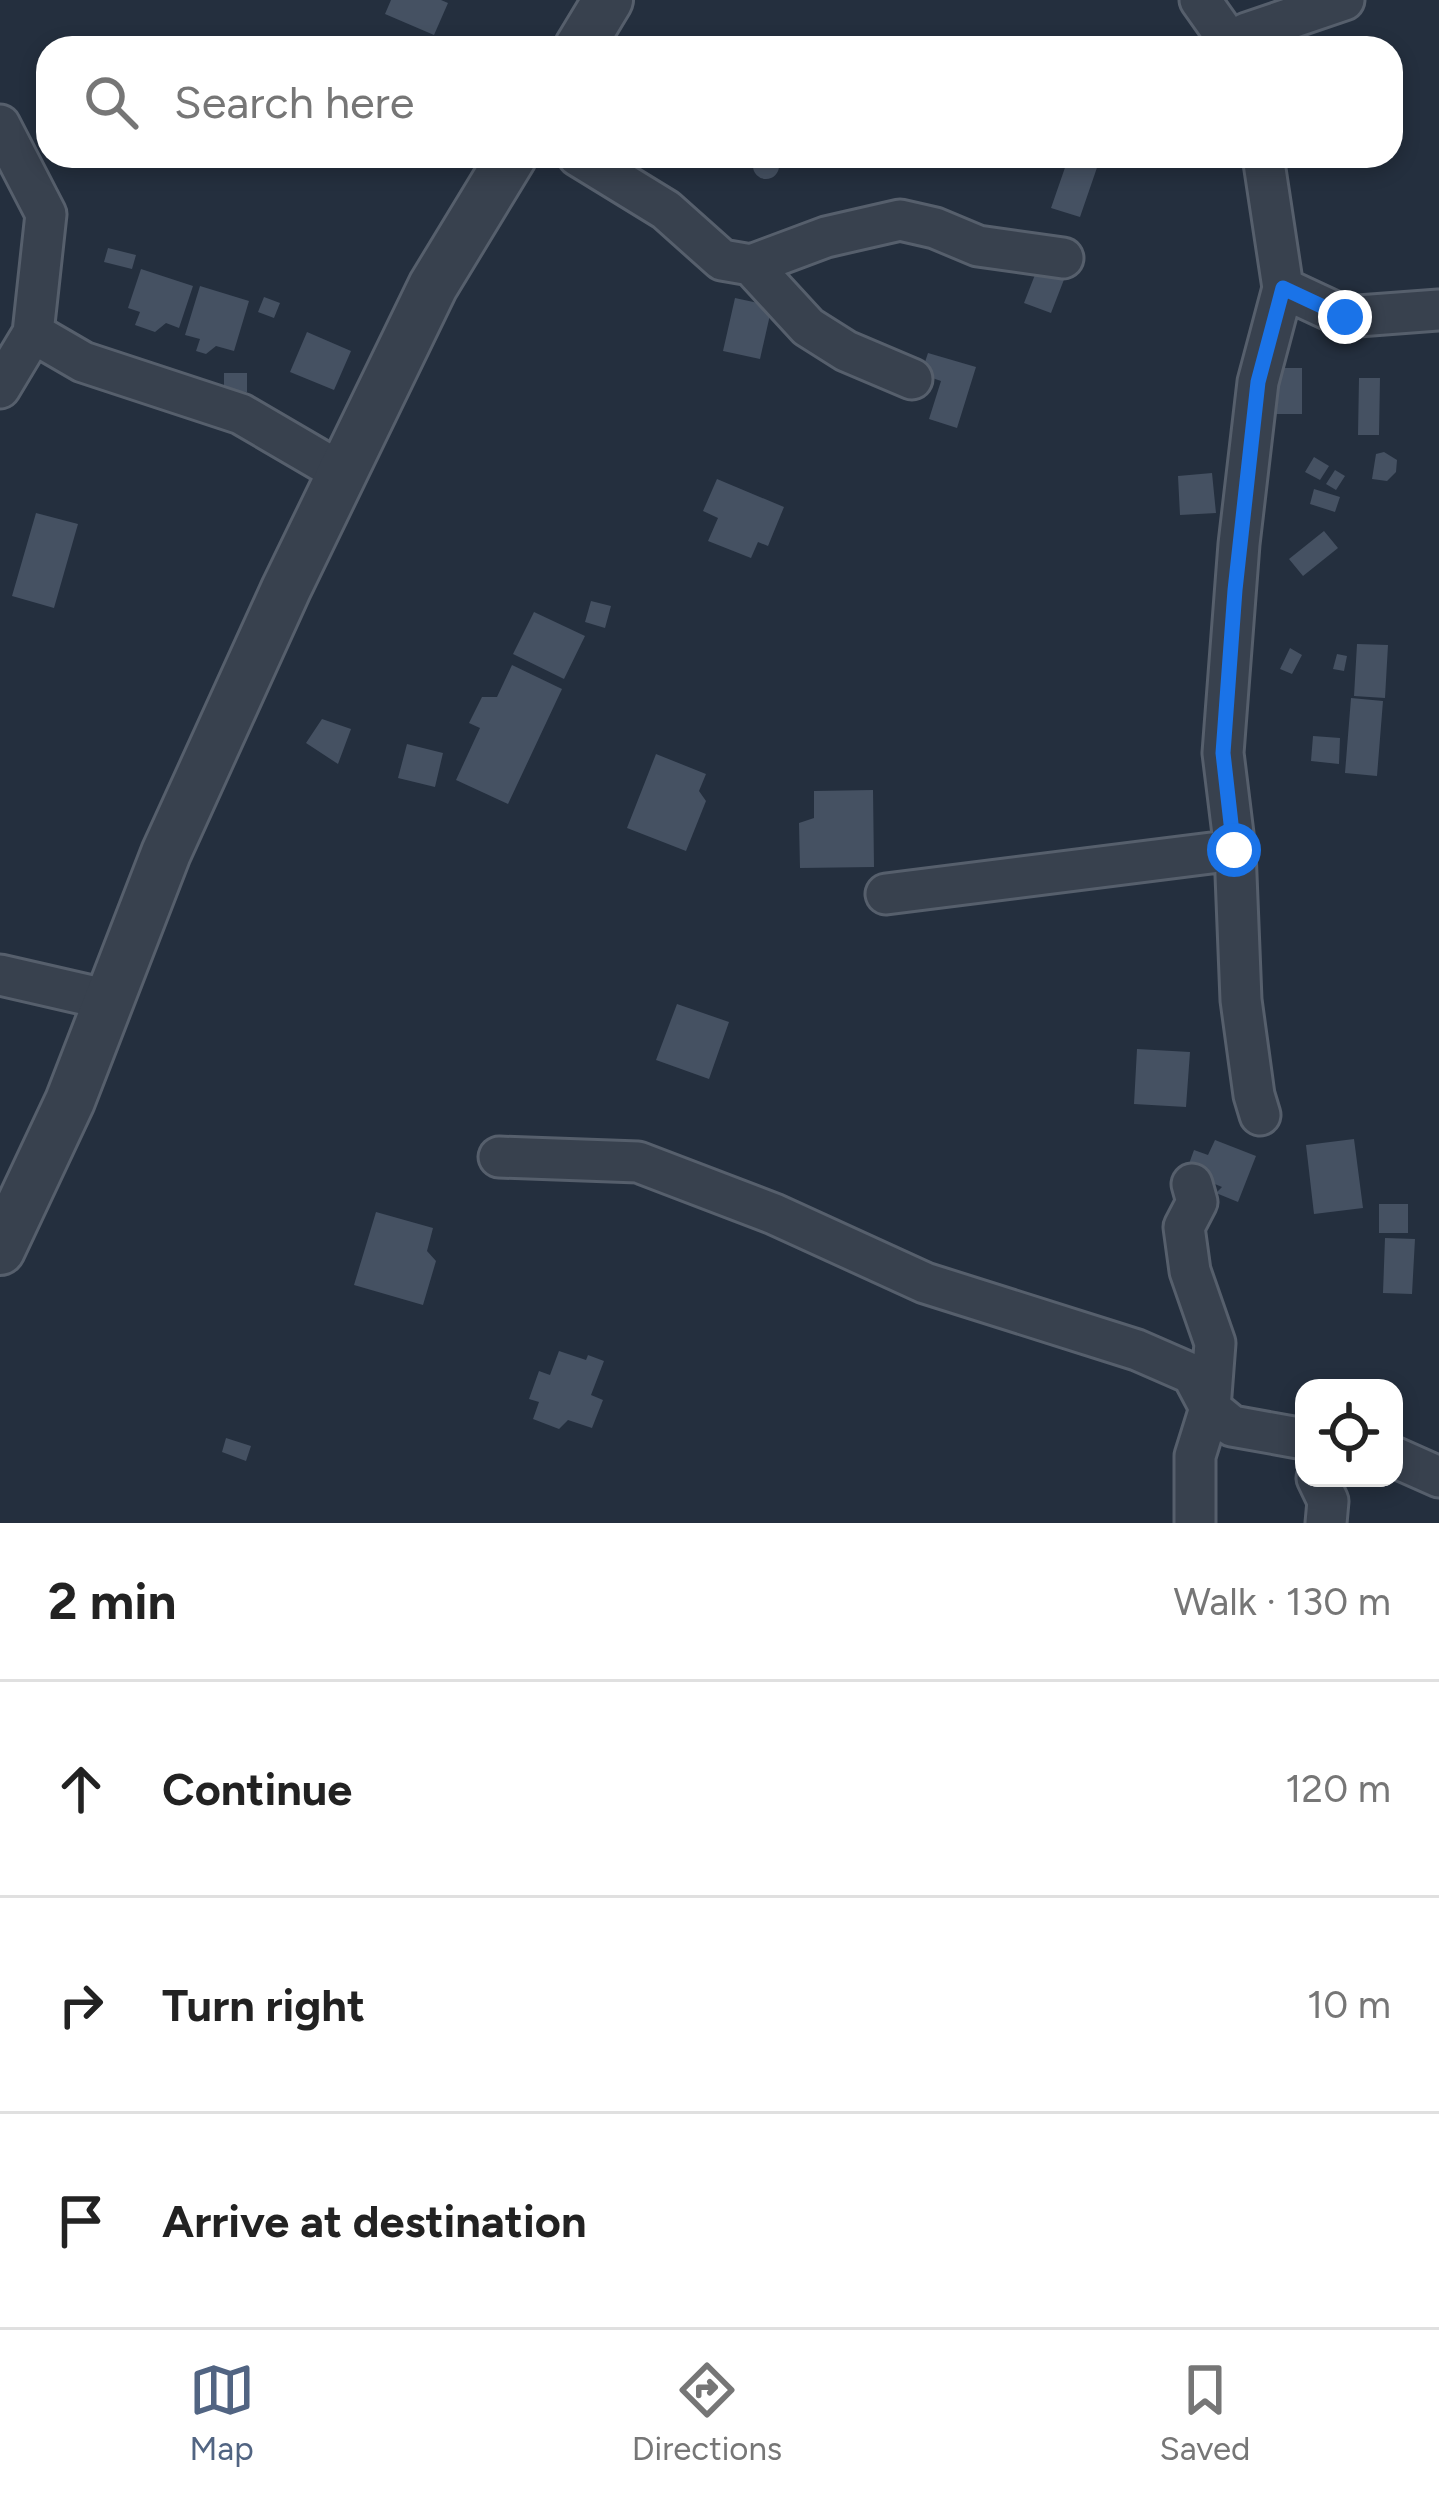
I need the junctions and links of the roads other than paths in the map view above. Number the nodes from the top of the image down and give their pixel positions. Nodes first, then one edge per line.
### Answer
1 (608, 0) edge
2 (1200, 0) edge
3 (1344, 0) edge
4 (586, 36) edge
5 (1228, 36) edge
6 (1245, 36) edge
7 (0, 124) edge
8 (505, 168) edge
9 (598, 168) edge
10 (1266, 168) edge
11 (1063, 258) dead end
12 (751, 265) junction
13 (1283, 288) junction
14 (1439, 310) edge
15 (33, 333) junction
16 (912, 379) dead end
17 (0, 388) edge
18 (342, 473) junction
19 (1234, 850) junction
20 (886, 894) dead end
21 (0, 975) edge
22 (109, 1000) junction
23 (1260, 1115) dead end
24 (499, 1157) dead end
25 (1192, 1184) dead end
26 (0, 1250) edge
27 (1210, 1408) junction
28 (1295, 1442) edge
29 (1403, 1461) edge
30 (1439, 1478) edge
31 (1321, 1487) edge
32 (1195, 1523) edge
33 (1326, 1523) edge

1 - 4 street
2 - 5 street
3 - 6 street
7 - 15 street
8 - 18 street
9 - 12 street
10 - 13 street
11 - 12 street
12 - 16 street
13 - 14 street
13 - 19 street
15 - 17 street
15 - 18 street
18 - 22 street
19 - 20 street
19 - 23 street
21 - 22 street
22 - 26 street
24 - 27 street
25 - 27 street
27 - 28 street
27 - 32 street
29 - 30 street
31 - 33 street

